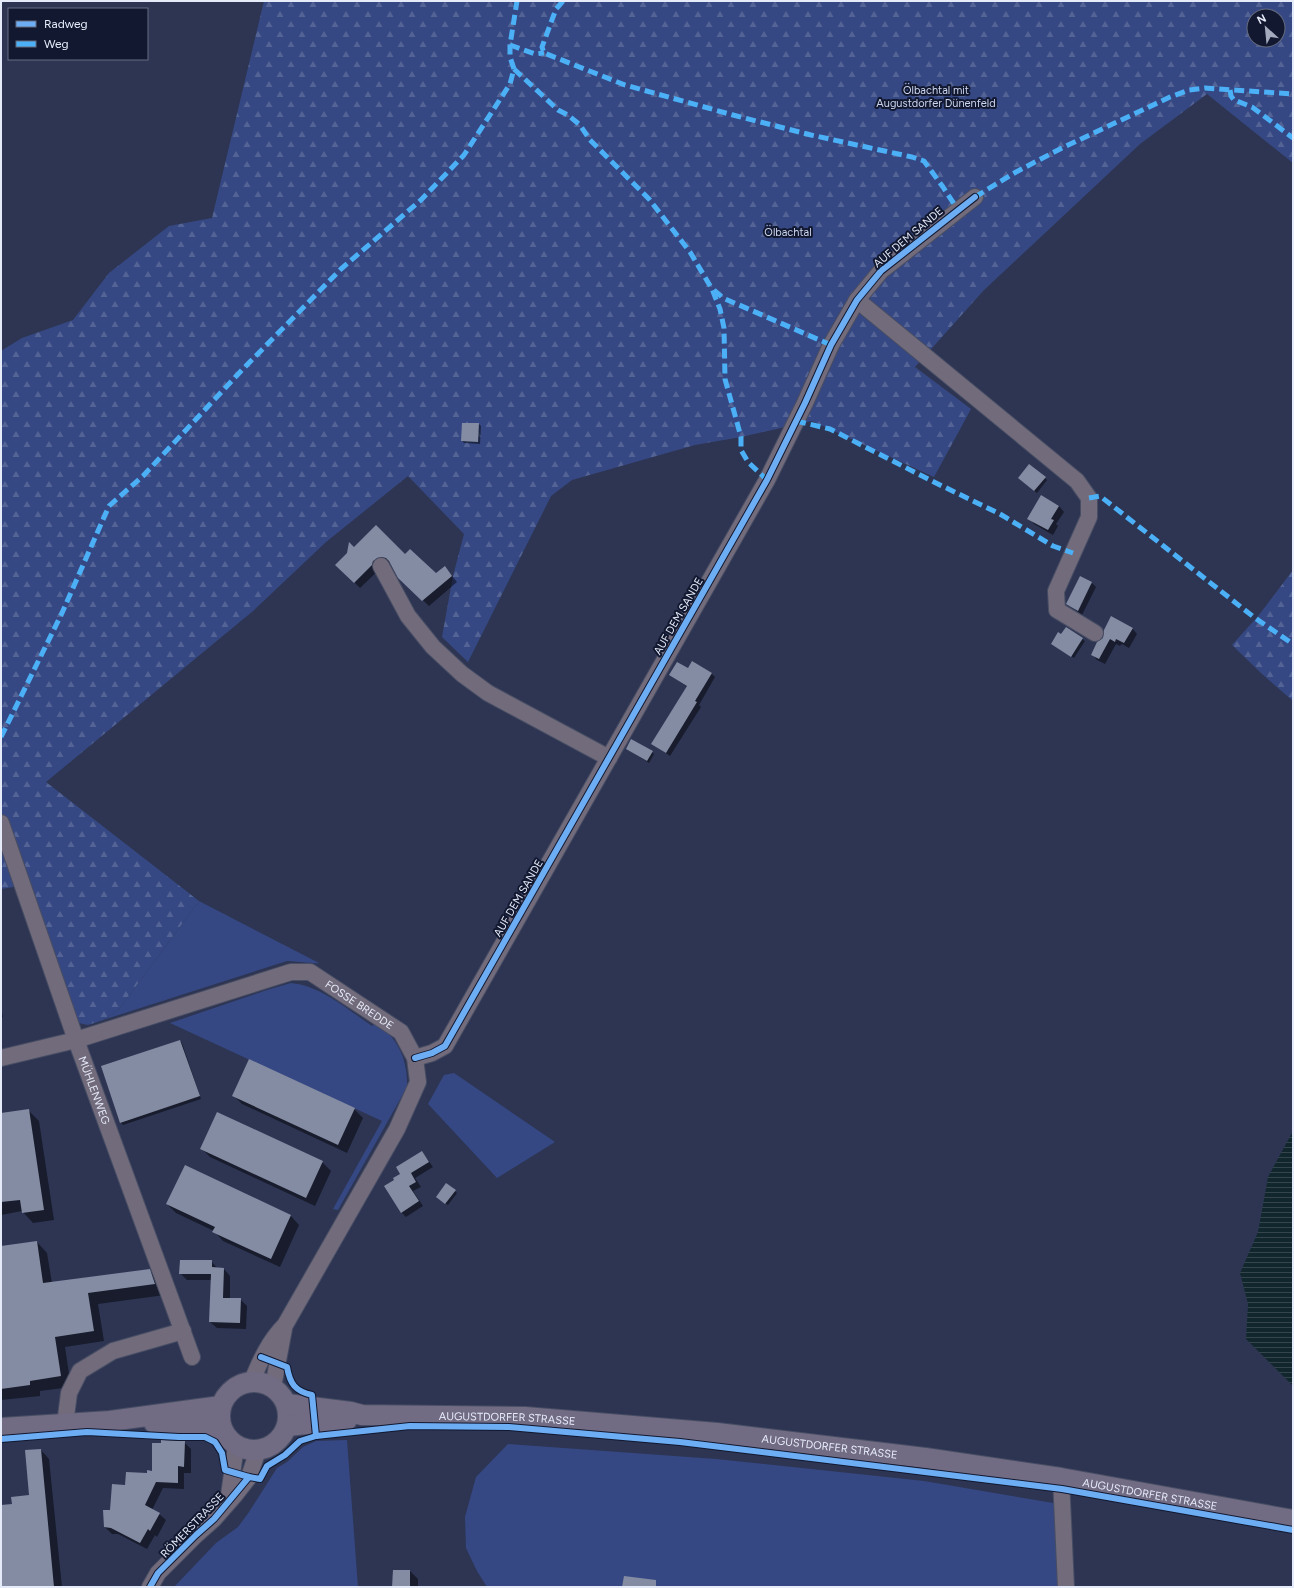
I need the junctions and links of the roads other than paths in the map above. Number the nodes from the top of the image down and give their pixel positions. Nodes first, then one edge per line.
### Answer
1 (975, 197) dead end
2 (857, 300) junction
3 (380, 566) dead end
4 (1095, 633) dead end
5 (609, 758) junction
6 (1, 823) edge
7 (76, 1040) junction
8 (1, 1058) edge
9 (415, 1058) junction
10 (285, 1325) junction
11 (183, 1331) junction
12 (192, 1357) dead end
13 (252, 1381) junction
14 (273, 1387) junction
15 (287, 1404) junction
16 (221, 1406) junction
17 (362, 1415) junction
18 (110, 1420) junction
19 (65, 1424) junction
20 (287, 1426) junction
21 (1, 1428) edge
22 (221, 1428) junction
23 (236, 1446) junction
24 (258, 1450) junction
25 (1061, 1478) junction
26 (228, 1502) junction
27 (1293, 1520) edge
28 (150, 1587) edge
29 (1066, 1587) edge

1 - 2 street, AUF DEM SANDE
2 - 4 street
2 - 5 street, AUF DEM SANDE
3 - 5 street
5 - 9 street, AUF DEM SANDE
6 - 7 street, MÜHLENWEG
7 - 8 street, FOSSE BREDDE
7 - 9 street, FOSSE BREDDE
7 - 11 street, MÜHLENWEG
9 - 10 street, FOSSE BREDDE
10 - 13 street, FOSSE BREDDE
10 - 14 street, FOSSE BREDDE
11 - 12 street, MÜHLENWEG
11 - 19 street
13 - 14 main road
13 - 16 main road
14 - 15 main road
15 - 17 main road, AUGUSTDORFER STRASSE
15 - 20 main road
16 - 18 main road
16 - 22 main road
17 - 20 main road, AUGUSTDORFER STRASSE
17 - 25 main road, AUGUSTDORFER STRASSE
18 - 19 main road
18 - 22 main road
19 - 21 main road
20 - 24 main road
22 - 23 main road
23 - 24 main road
23 - 26 street, RÖMERSTRASSE
24 - 26 street, RÖMERSTRASSE
25 - 27 main road, AUGUSTDORFER STRASSE
25 - 29 street
26 - 28 street, RÖMERSTRASSE

